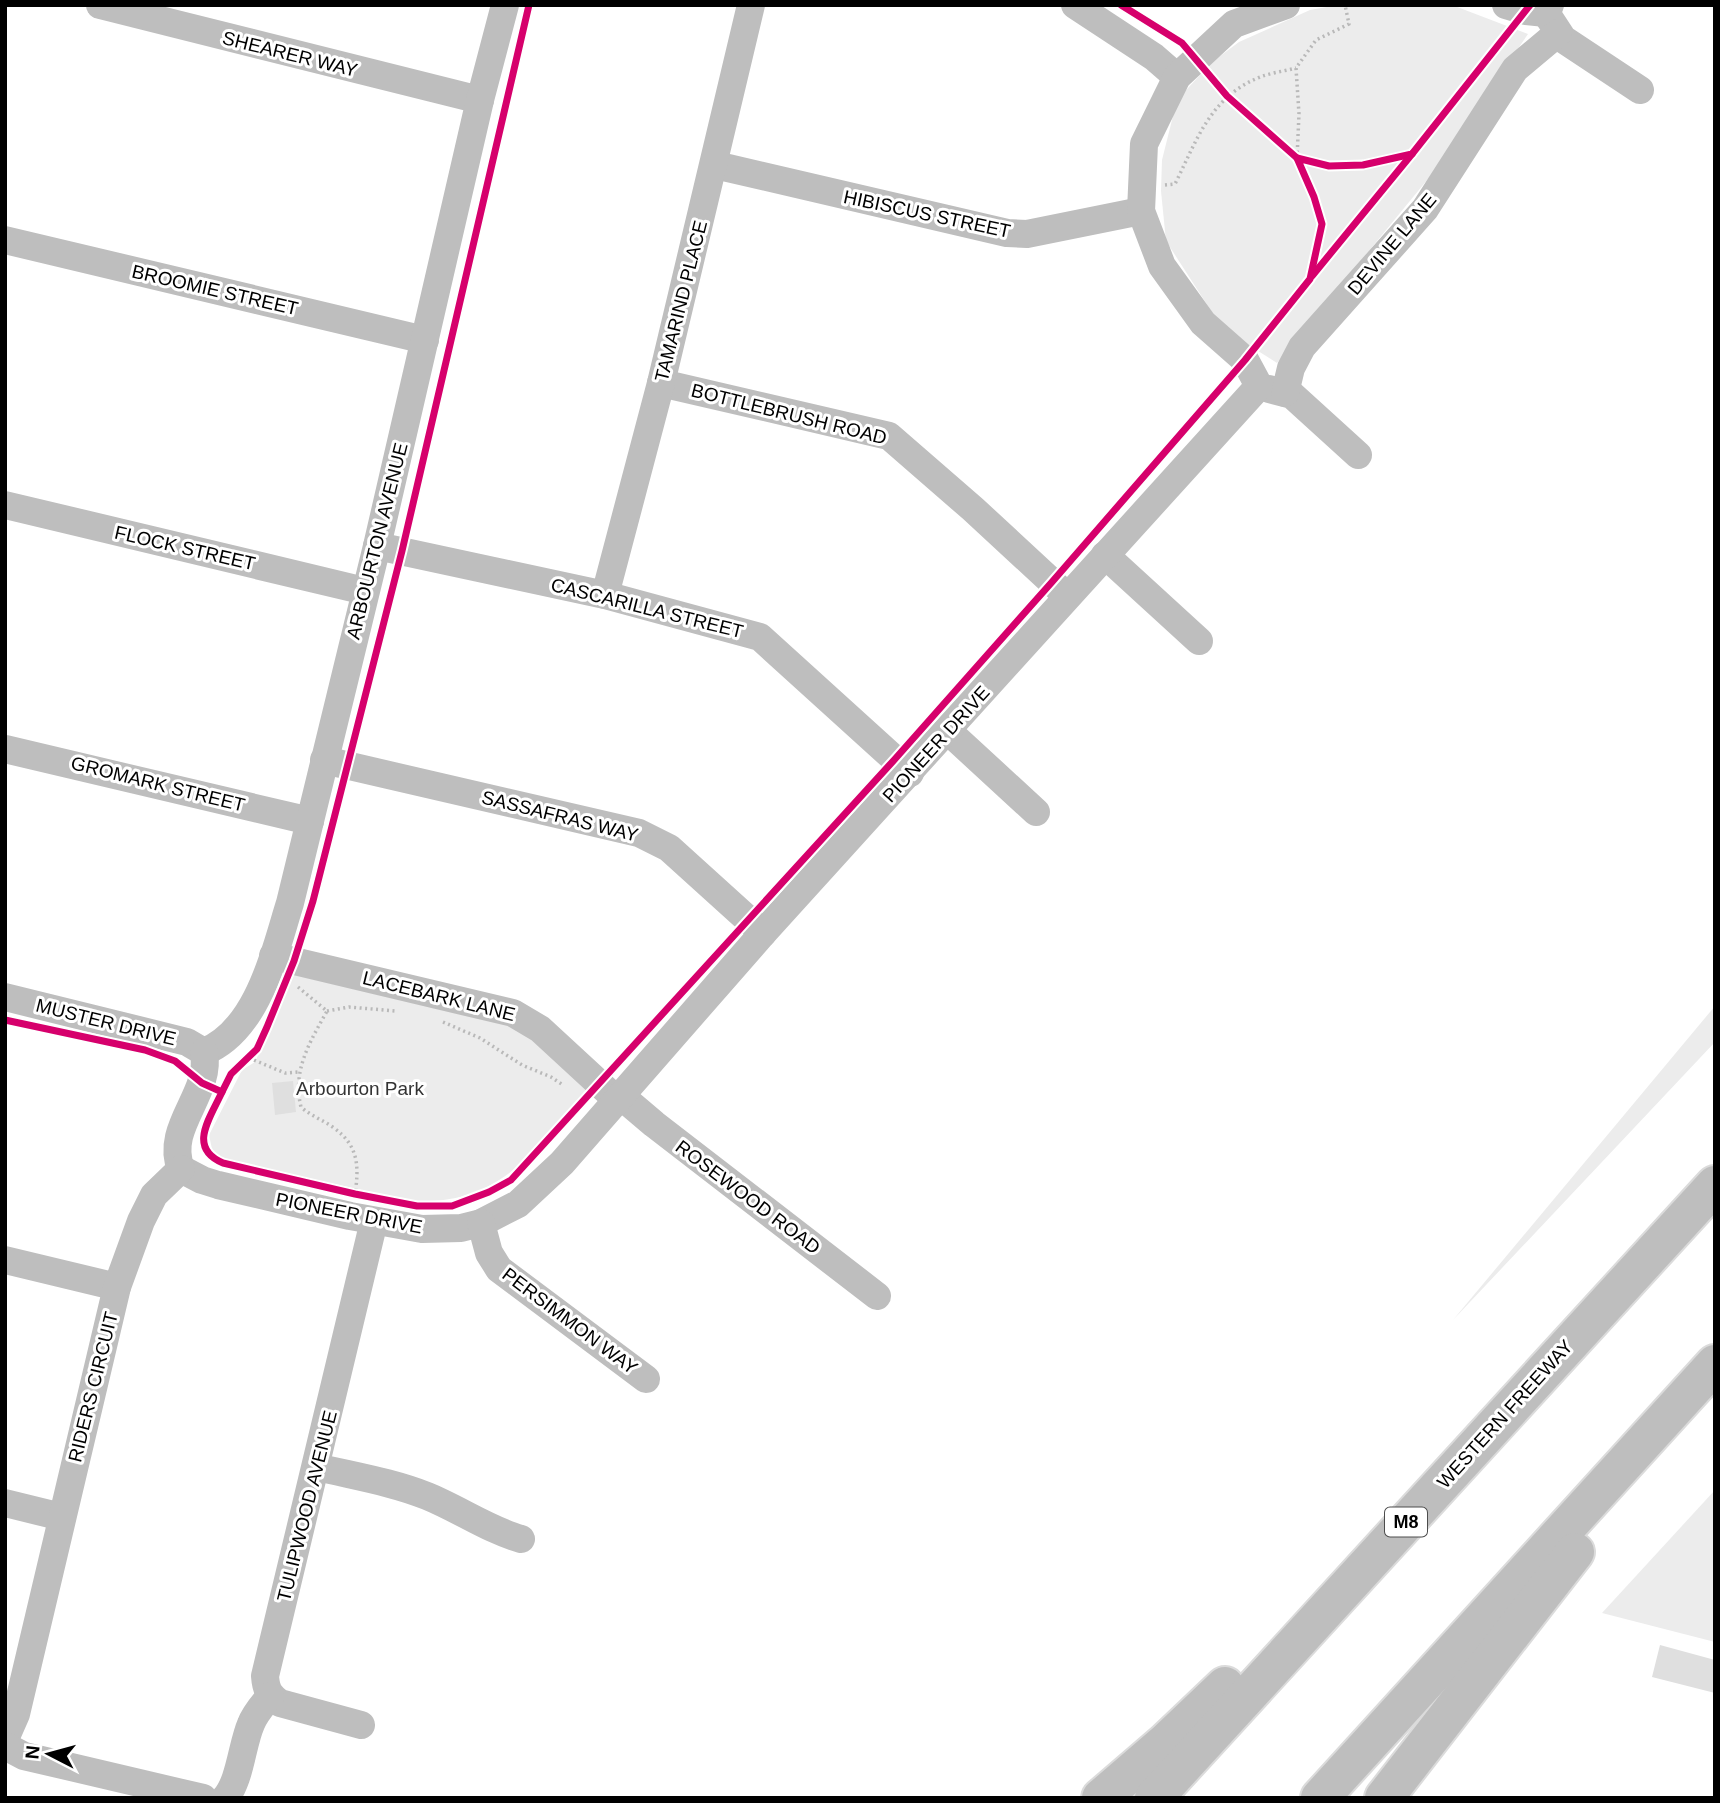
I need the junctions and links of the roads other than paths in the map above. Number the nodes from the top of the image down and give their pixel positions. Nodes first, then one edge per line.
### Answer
1 (100, 5) edge
2 (505, 5) edge
3 (751, 5) edge
4 (1075, 5) edge
5 (1286, 5) edge
6 (1506, 5) edge
7 (1551, 17) edge
8 (1186, 68) junction
9 (1640, 90) dead end
10 (480, 100) junction
11 (715, 165) junction
12 (1141, 199) junction
13 (5, 240) edge
14 (425, 340) junction
15 (661, 383) junction
16 (1272, 389) junction
17 (1357, 455) dead end
18 (5, 505) edge
19 (377, 546) junction
20 (1105, 555) junction
21 (365, 591) junction
22 (606, 595) junction
23 (1067, 596) junction
24 (1199, 641) dead end
25 (948, 731) junction
26 (5, 749) edge
27 (324, 761) junction
28 (910, 773) junction
29 (1036, 812) dead end
30 (310, 821) junction
31 (763, 933) junction
32 (285, 965) junction
33 (5, 997) edge
34 (204, 1052) junction
35 (619, 1098) junction
36 (181, 1169) junction
37 (1715, 1185) edge
38 (357, 1204) junction
39 (481, 1223) junction
40 (1659, 1246) junction
41 (5, 1260) edge
42 (117, 1287) junction
43 (877, 1296) dead end
44 (1715, 1364) edge
45 (1715, 1374) edge
46 (646, 1379) dead end
47 (317, 1467) junction
48 (5, 1503) edge
49 (61, 1517) junction
50 (521, 1539) dead end
51 (270, 1696) junction
52 (361, 1726) dead end
53 (5, 1739) edge
54 (5, 1746) edge
55 (203, 1798) edge
56 (225, 1798) edge
57 (1101, 1798) edge
58 (1154, 1798) edge
59 (1320, 1798) edge
60 (1384, 1798) edge

1 - 10 street, SHEARER WAY
2 - 10 street, ARBOURTON AVENUE
3 - 11 street, TAMARIND PLACE
4 - 8 street
5 - 8 street
6 - 7 street
7 - 9 street
7 - 16 street, DEVINE LANE
8 - 12 street
10 - 14 street, ARBOURTON AVENUE
11 - 12 street, HIBISCUS STREET
11 - 15 street, TAMARIND PLACE
12 - 16 street
13 - 14 street, BROOMIE STREET
14 - 19 street, ARBOURTON AVENUE
15 - 22 street, TAMARIND PLACE
15 - 23 street, BOTTLEBRUSH ROAD
16 - 17 street
16 - 20 street, PIONEER DRIVE
18 - 21 street, FLOCK STREET
19 - 21 street, ARBOURTON AVENUE
19 - 22 street, CASCARILLA STREET
20 - 23 street, PIONEER DRIVE
20 - 24 street
21 - 27 street, ARBOURTON AVENUE
22 - 28 street, CASCARILLA STREET
23 - 25 street, PIONEER DRIVE
25 - 28 street, PIONEER DRIVE
25 - 29 street
26 - 30 street, GROMARK STREET
27 - 30 street, ARBOURTON AVENUE
27 - 31 street, SASSAFRAS WAY
28 - 31 street, PIONEER DRIVE
30 - 32 street, ARBOURTON AVENUE
31 - 35 street, PIONEER DRIVE
32 - 34 street, ARBOURTON AVENUE
32 - 35 street, LACEBARK LANE
33 - 34 street, MUSTER DRIVE
34 - 36 street
35 - 39 street, PIONEER DRIVE
35 - 43 street, ROSEWOOD ROAD
36 - 38 street, PIONEER DRIVE
36 - 42 street, RIDERS CIRCUIT
37 - 40 highway, WESTERN FREEWAY / M8
38 - 39 street, PIONEER DRIVE
38 - 47 street, TULIPWOOD AVENUE
39 - 46 street, PERSIMMON WAY
40 - 57 highway
40 - 58 highway, WESTERN FREEWAY / M8
41 - 42 street
42 - 49 street, RIDERS CIRCUIT
44 - 59 highway
45 - 60 highway
47 - 50 street
47 - 51 street, TULIPWOOD AVENUE
48 - 49 street
49 - 53 street, RIDERS CIRCUIT
51 - 52 street
51 - 56 street
54 - 55 street

